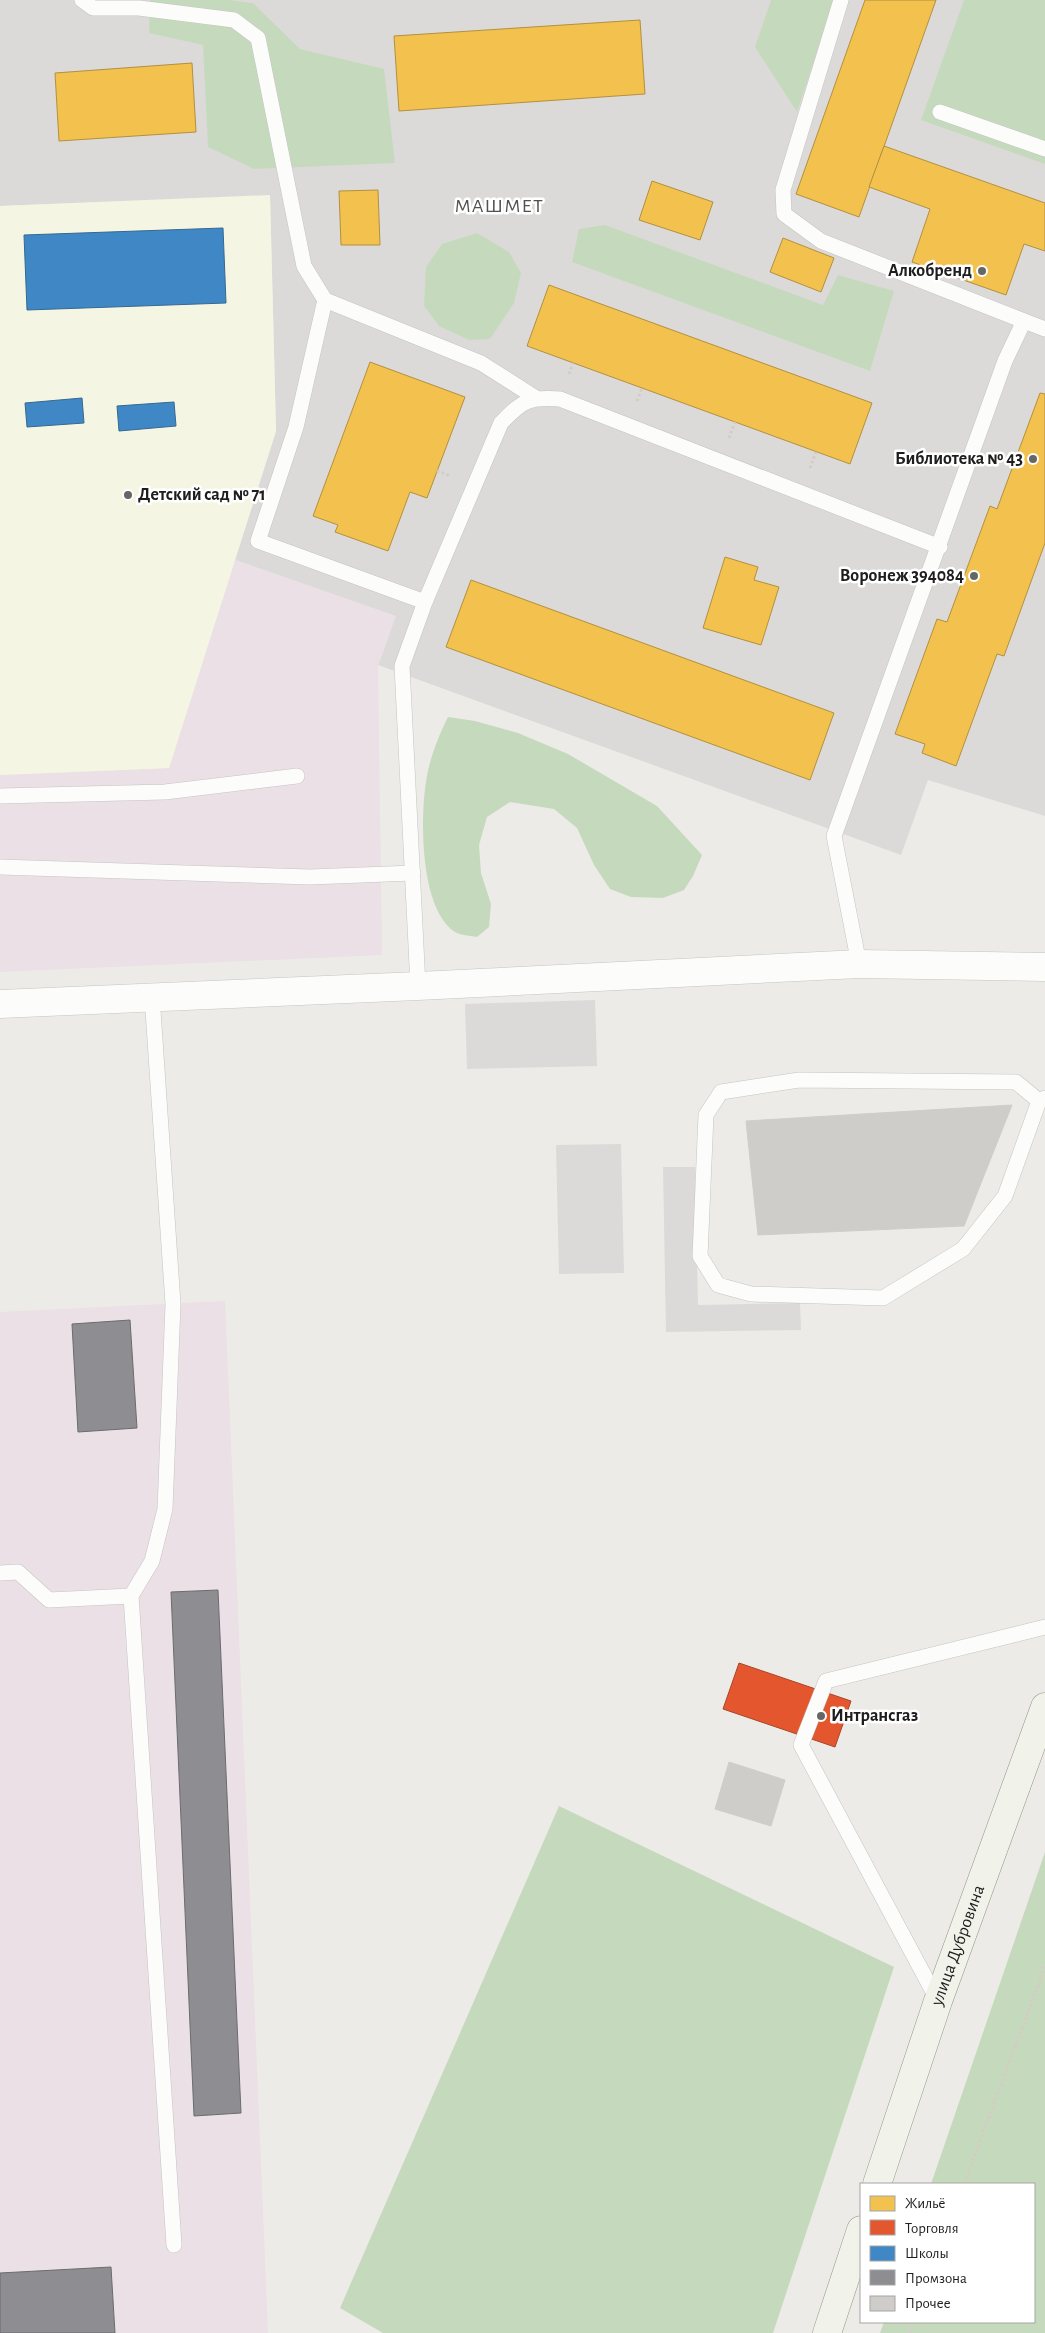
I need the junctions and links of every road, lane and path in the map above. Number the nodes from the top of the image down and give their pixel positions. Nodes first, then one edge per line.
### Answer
1 (82, 0) edge
2 (841, 0) edge
3 (940, 112) dead end
4 (1045, 149) edge
5 (325, 300) junction
6 (1024, 321) junction
7 (1045, 328) edge
8 (536, 398) junction
9 (940, 547) junction
10 (425, 602) junction
11 (297, 776) dead end
12 (0, 796) edge
13 (0, 867) edge
14 (412, 874) junction
15 (859, 964) junction
16 (1045, 967) edge
17 (418, 986) junction
18 (152, 996) junction
19 (0, 1004) edge
20 (1042, 1099) edge
21 (0, 1573) edge
22 (131, 1596) junction
23 (1045, 1628) edge
24 (1045, 1707) edge
25 (1045, 1967) edge
26 (938, 2001) junction
27 (877, 2183) edge
28 (964, 2183) edge
29 (860, 2233) edge
30 (174, 2245) dead end
31 (826, 2333) edge

1 - 5 lane
2 - 6 lane
3 - 4 lane
5 - 8 lane
5 - 10 lane
6 - 7 lane
6 - 9 lane
8 - 9 lane
8 - 10 lane
9 - 15 lane
10 - 14 lane
11 - 12 lane
13 - 14 lane
14 - 17 lane
15 - 16 street
15 - 17 street
17 - 18 street
18 - 19 street
18 - 22 lane
20 - 20 lane
21 - 22 lane
22 - 30 lane
23 - 26 lane
24 - 26 main road, улица Дубровина
25 - 28 path
26 - 27 main road, улица Дубровина
29 - 31 main road

